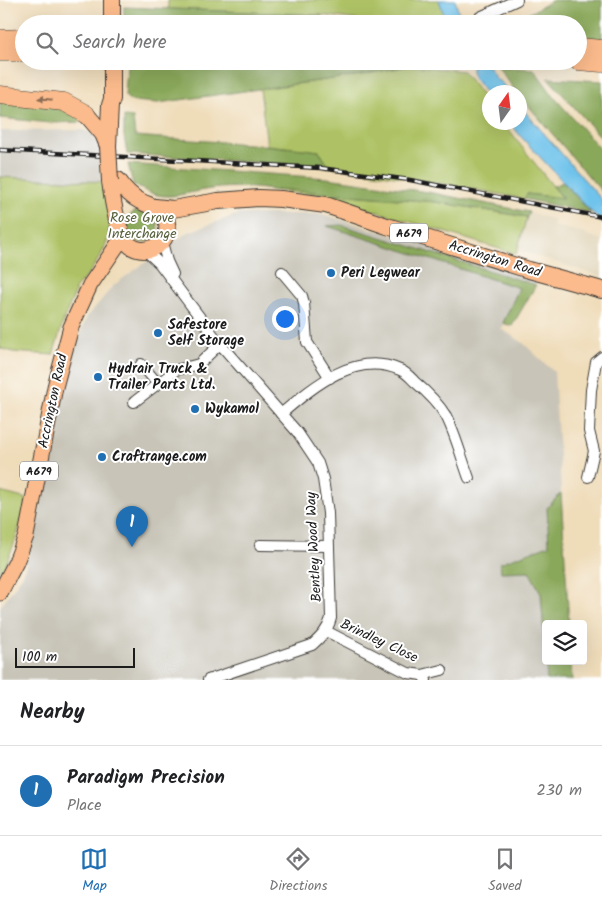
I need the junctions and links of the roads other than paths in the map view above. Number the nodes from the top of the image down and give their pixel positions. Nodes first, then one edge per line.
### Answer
1 (517, 0) edge
2 (112, 1) edge
3 (112, 15) edge
4 (485, 15) edge
5 (15, 38) edge
6 (0, 39) edge
7 (587, 48) edge
8 (602, 49) edge
9 (0, 52) edge
10 (15, 52) edge
11 (587, 62) edge
12 (602, 63) edge
13 (112, 70) edge
14 (0, 95) edge
15 (86, 114) joint
16 (110, 150) junction
17 (114, 181) junction
18 (213, 202) junction
19 (152, 206) junction
20 (122, 232) junction
21 (164, 238) junction
22 (142, 250) junction
23 (101, 271) junction
24 (282, 272) dead end
25 (602, 290) edge
26 (180, 291) junction
27 (220, 344) junction
28 (602, 356) edge
29 (141, 364) dead end
30 (330, 378) junction
31 (158, 384) junction
32 (134, 402) dead end
33 (281, 414) junction
34 (588, 477) dead end
35 (469, 478) dead end
36 (260, 545) dead end
37 (328, 546) junction
38 (0, 593) edge
39 (326, 631) junction
40 (442, 670) dead end
41 (424, 677) edge
42 (208, 680) edge

1 - 4 street
2 - 3 highway
5 - 6 highway
7 - 8 highway
9 - 10 highway
11 - 12 highway
13 - 16 highway
15 -> 14 highway
15 - 16 highway
16 - 17 highway, bridge
17 - 19 highway
17 - 20 highway
18 - 19 highway, Accrington Road / A679
18 - 21 highway, Accrington Road / A679
18 - 25 highway, Accrington Road / A679
19 - 20 highway, A679
19 - 21 highway
20 - 22 highway
20 - 23 main road, Accrington Road / A679
21 - 22 highway, A679
21 - 26 street, Bentley Wood Way
22 - 23 main road, Accrington Road / A679
22 - 26 street, Bentley Wood Way
23 - 38 main road, Accrington Road / A679
24 - 30 street
26 - 27 street, Bentley Wood Way
27 - 31 street
27 - 33 street, Bentley Wood Way
28 - 34 street
29 - 31 street
30 - 33 street
30 - 35 street
31 - 32 street
33 - 37 street, Bentley Wood Way
36 - 37 street
37 - 39 street, Bentley Wood Way
39 - 41 street, Brindley Close
39 - 42 street
40 - 41 street, Brindley Close

